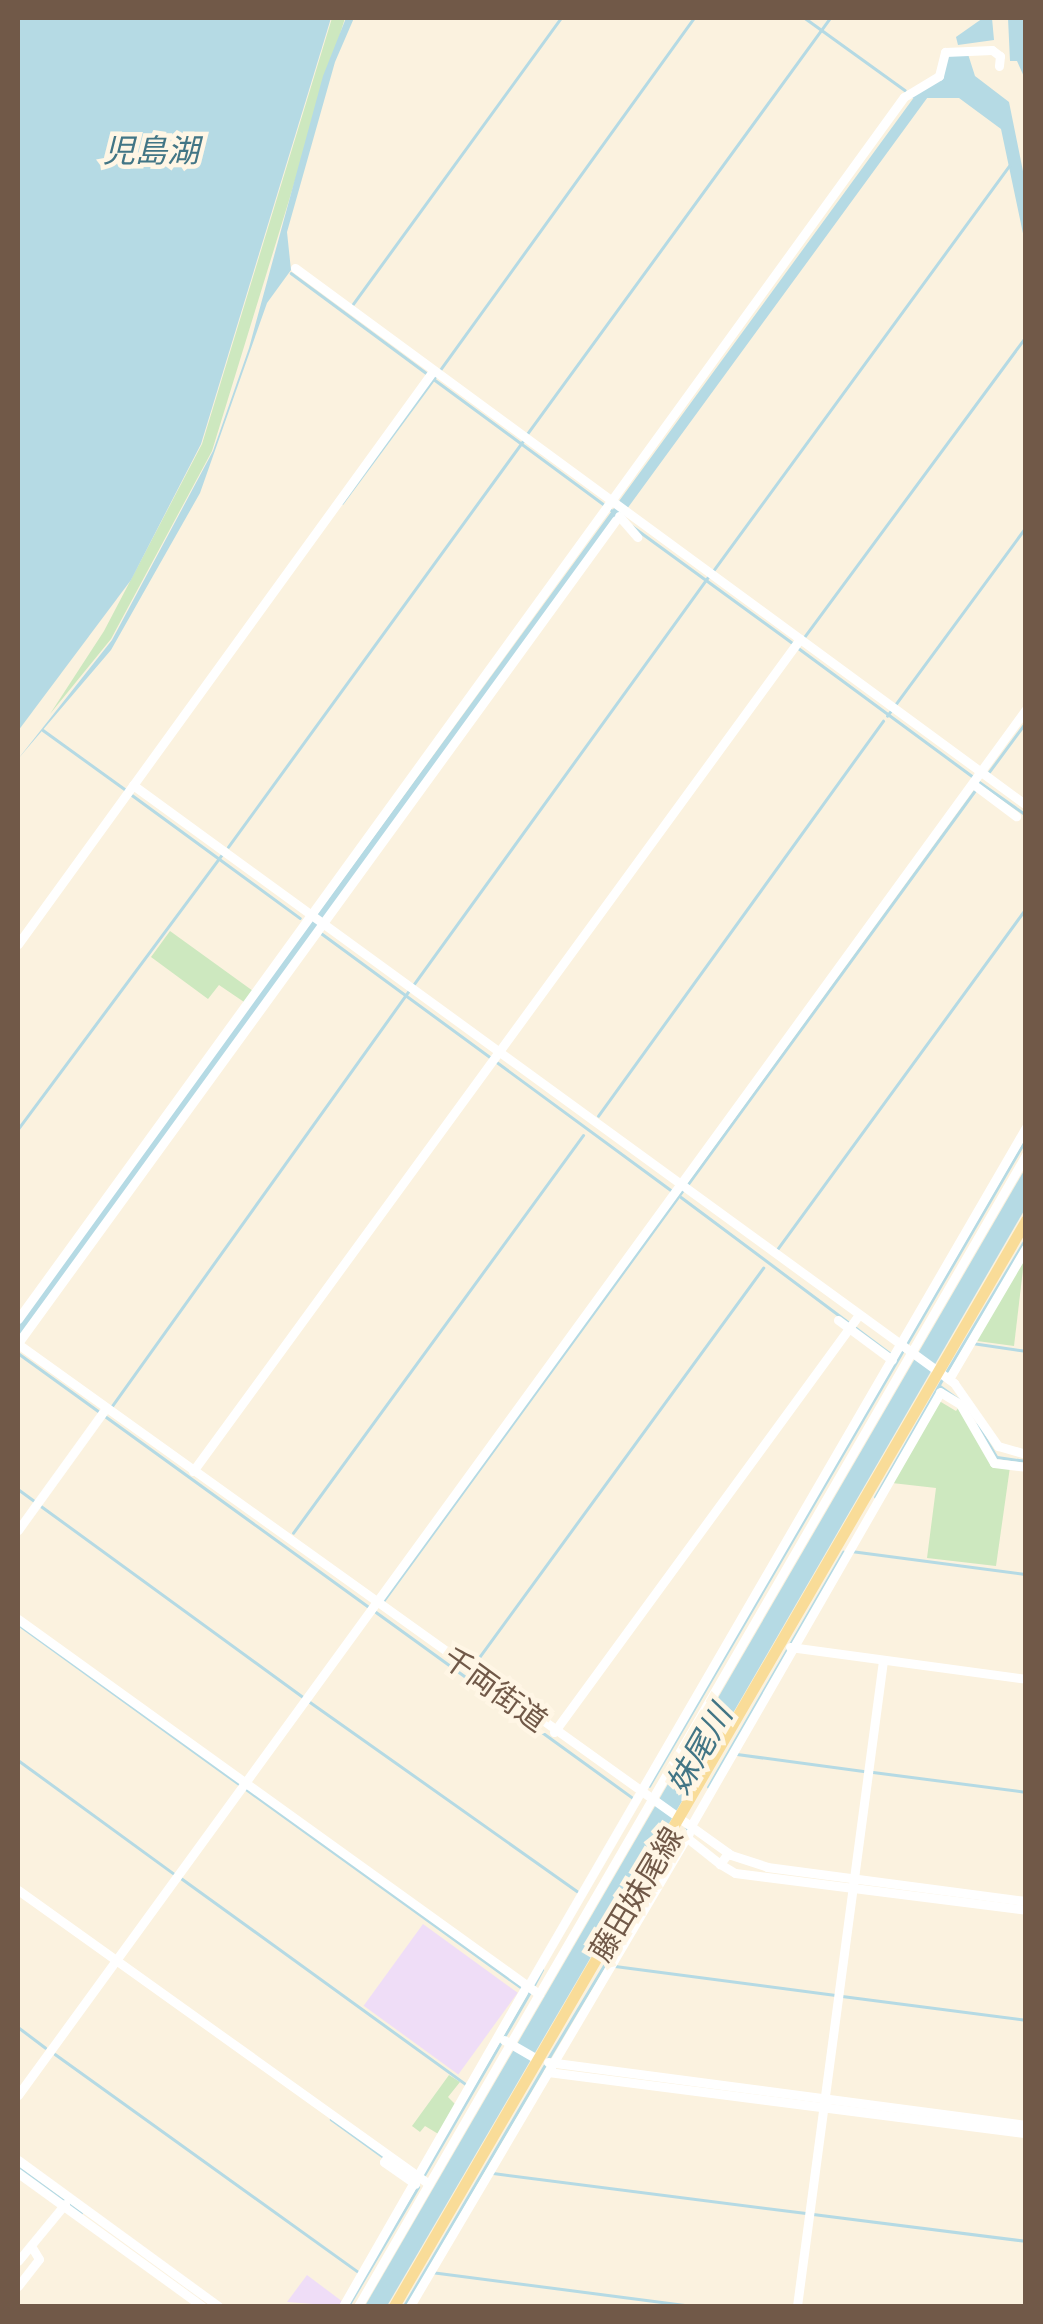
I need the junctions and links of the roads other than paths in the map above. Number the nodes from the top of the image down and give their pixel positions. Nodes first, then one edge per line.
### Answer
1 (1000, 66) dead end
2 (294, 268) dead end
3 (433, 374) junction
4 (615, 510) junction
5 (637, 536) dead end
6 (797, 643) junction
7 (1026, 710) edge
8 (979, 780) junction
9 (132, 788) junction
10 (1026, 806) edge
11 (1016, 816) dead end
12 (317, 924) junction
13 (18, 944) edge
14 (498, 1057) junction
15 (1026, 1127) edge
16 (1026, 1156) edge
17 (683, 1188) junction
18 (1026, 1220) edge
19 (1026, 1248) edge
20 (18, 1319) edge
21 (838, 1320) dead end
22 (853, 1325) junction
23 (18, 1344) edge
24 (904, 1352) junction
25 (892, 1360) junction
26 (942, 1375) junction
27 (969, 1410) junction
28 (103, 1413) junction
29 (1026, 1454) edge
30 (1026, 1466) edge
31 (193, 1471) junction
32 (18, 1530) edge
33 (373, 1607) junction
34 (18, 1619) edge
35 (788, 1646) junction
36 (883, 1661) junction
37 (714, 1678) junction
38 (1026, 1679) edge
39 (554, 1732) junction
40 (243, 1785) junction
41 (645, 1797) junction
42 (685, 1828) junction
43 (723, 1860) junction
44 (852, 1884) junction
45 (18, 1890) edge
46 (1026, 1902) edge
47 (1026, 1910) edge
48 (115, 1962) junction
49 (529, 1989) junction
50 (505, 2040) junction
51 (545, 2063) junction
52 (18, 2094) edge
53 (822, 2103) junction
54 (1026, 2125) edge
55 (1026, 2134) edge
56 (18, 2160) edge
57 (18, 2173) edge
58 (420, 2181) junction
59 (41, 2184) junction
60 (66, 2202) junction
61 (83, 2215) junction
62 (32, 2248) junction
63 (18, 2261) edge
64 (18, 2286) edge
65 (202, 2306) edge
66 (218, 2306) edge
67 (344, 2306) edge
68 (358, 2306) edge
69 (394, 2306) edge
70 (410, 2306) edge
71 (797, 2306) edge

1 - 4 street
2 - 3 street
3 - 4 street
3 - 9 street
4 - 5 street
4 - 6 street
4 - 12 street
4 - 12 street
6 - 8 street
6 - 14 street
7 - 8 street
8 - 10 street
8 - 11 street
8 - 17 street
9 - 12 street
9 - 13 street
12 - 14 street
12 - 20 street
12 - 23 street
14 - 17 street
14 - 31 street
15 - 24 street
16 - 24 street
17 - 22 street
17 - 33 street
18 - 26 main road, 藤田妹尾線
19 - 26 street
21 - 22 street
22 - 24 street
22 - 25 street
22 - 39 street
23 - 28 street, 千両街道
24 - 25 street
24 - 26 street
24 - 37 street
25 - 37 street
26 - 27 street
26 - 35 main road, 藤田妹尾線
27 - 29 street
27 - 30 street
27 - 35 street
28 - 31 street, 千両街道
28 - 32 street
31 - 33 street, 千両街道
33 - 39 street, 千両街道
33 - 40 street
34 - 40 street
35 - 36 street
35 - 42 main road, 藤田妹尾線
36 - 38 street
36 - 44 street
37 - 41 street
39 - 41 street, 千両街道
40 - 48 street
40 - 49 street
41 - 42 street, 千両街道
41 - 49 street
42 - 43 street, 千両街道
42 - 43 street
42 - 51 main road, 藤田妹尾線
43 - 44 street
44 - 46 street
44 - 47 street
44 - 53 street
45 - 48 street
48 - 52 street
48 - 58 street
49 - 50 street
50 - 51 street
50 - 58 street
50 - 58 street
51 - 53 street
51 - 69 main road, 藤田妹尾線
51 - 70 street
53 - 54 street
53 - 55 street
53 - 71 street
56 - 59 street
57 - 59 street
58 - 67 street
58 - 68 street
59 - 60 street
60 - 61 street
60 - 62 street
61 - 65 street
61 - 66 street
62 - 63 street
62 - 64 street

